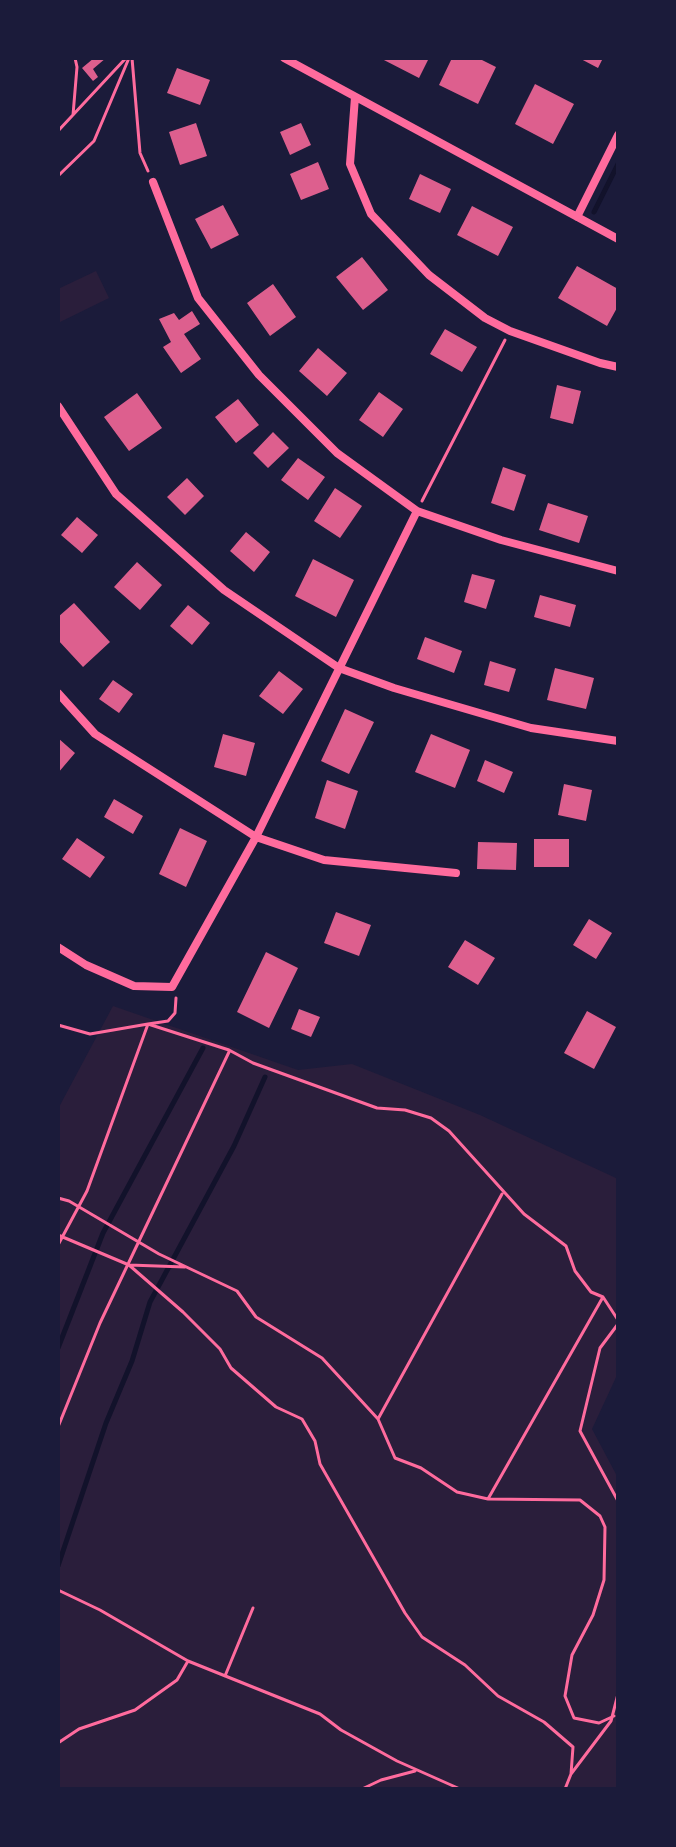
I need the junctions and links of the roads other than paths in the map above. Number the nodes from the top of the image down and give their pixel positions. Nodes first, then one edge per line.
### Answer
1 (284, 58) edge
2 (355, 97) junction
3 (618, 135) edge
4 (153, 182) road end
5 (577, 217) junction
6 (618, 239) edge
7 (618, 367) edge
8 (58, 406) edge
9 (417, 511) junction
10 (618, 571) edge
11 (339, 668) junction
12 (58, 693) edge
13 (618, 741) edge
14 (256, 837) junction
15 (456, 873) dead end
16 (58, 947) edge

1 - 2 street
2 - 5 street
2 - 7 street
3 - 5 street
4 - 9 street
5 - 6 street
8 - 11 street
9 - 10 street
9 - 11 street
11 - 13 street
11 - 14 street
12 - 14 street
14 - 15 street
14 - 16 street

